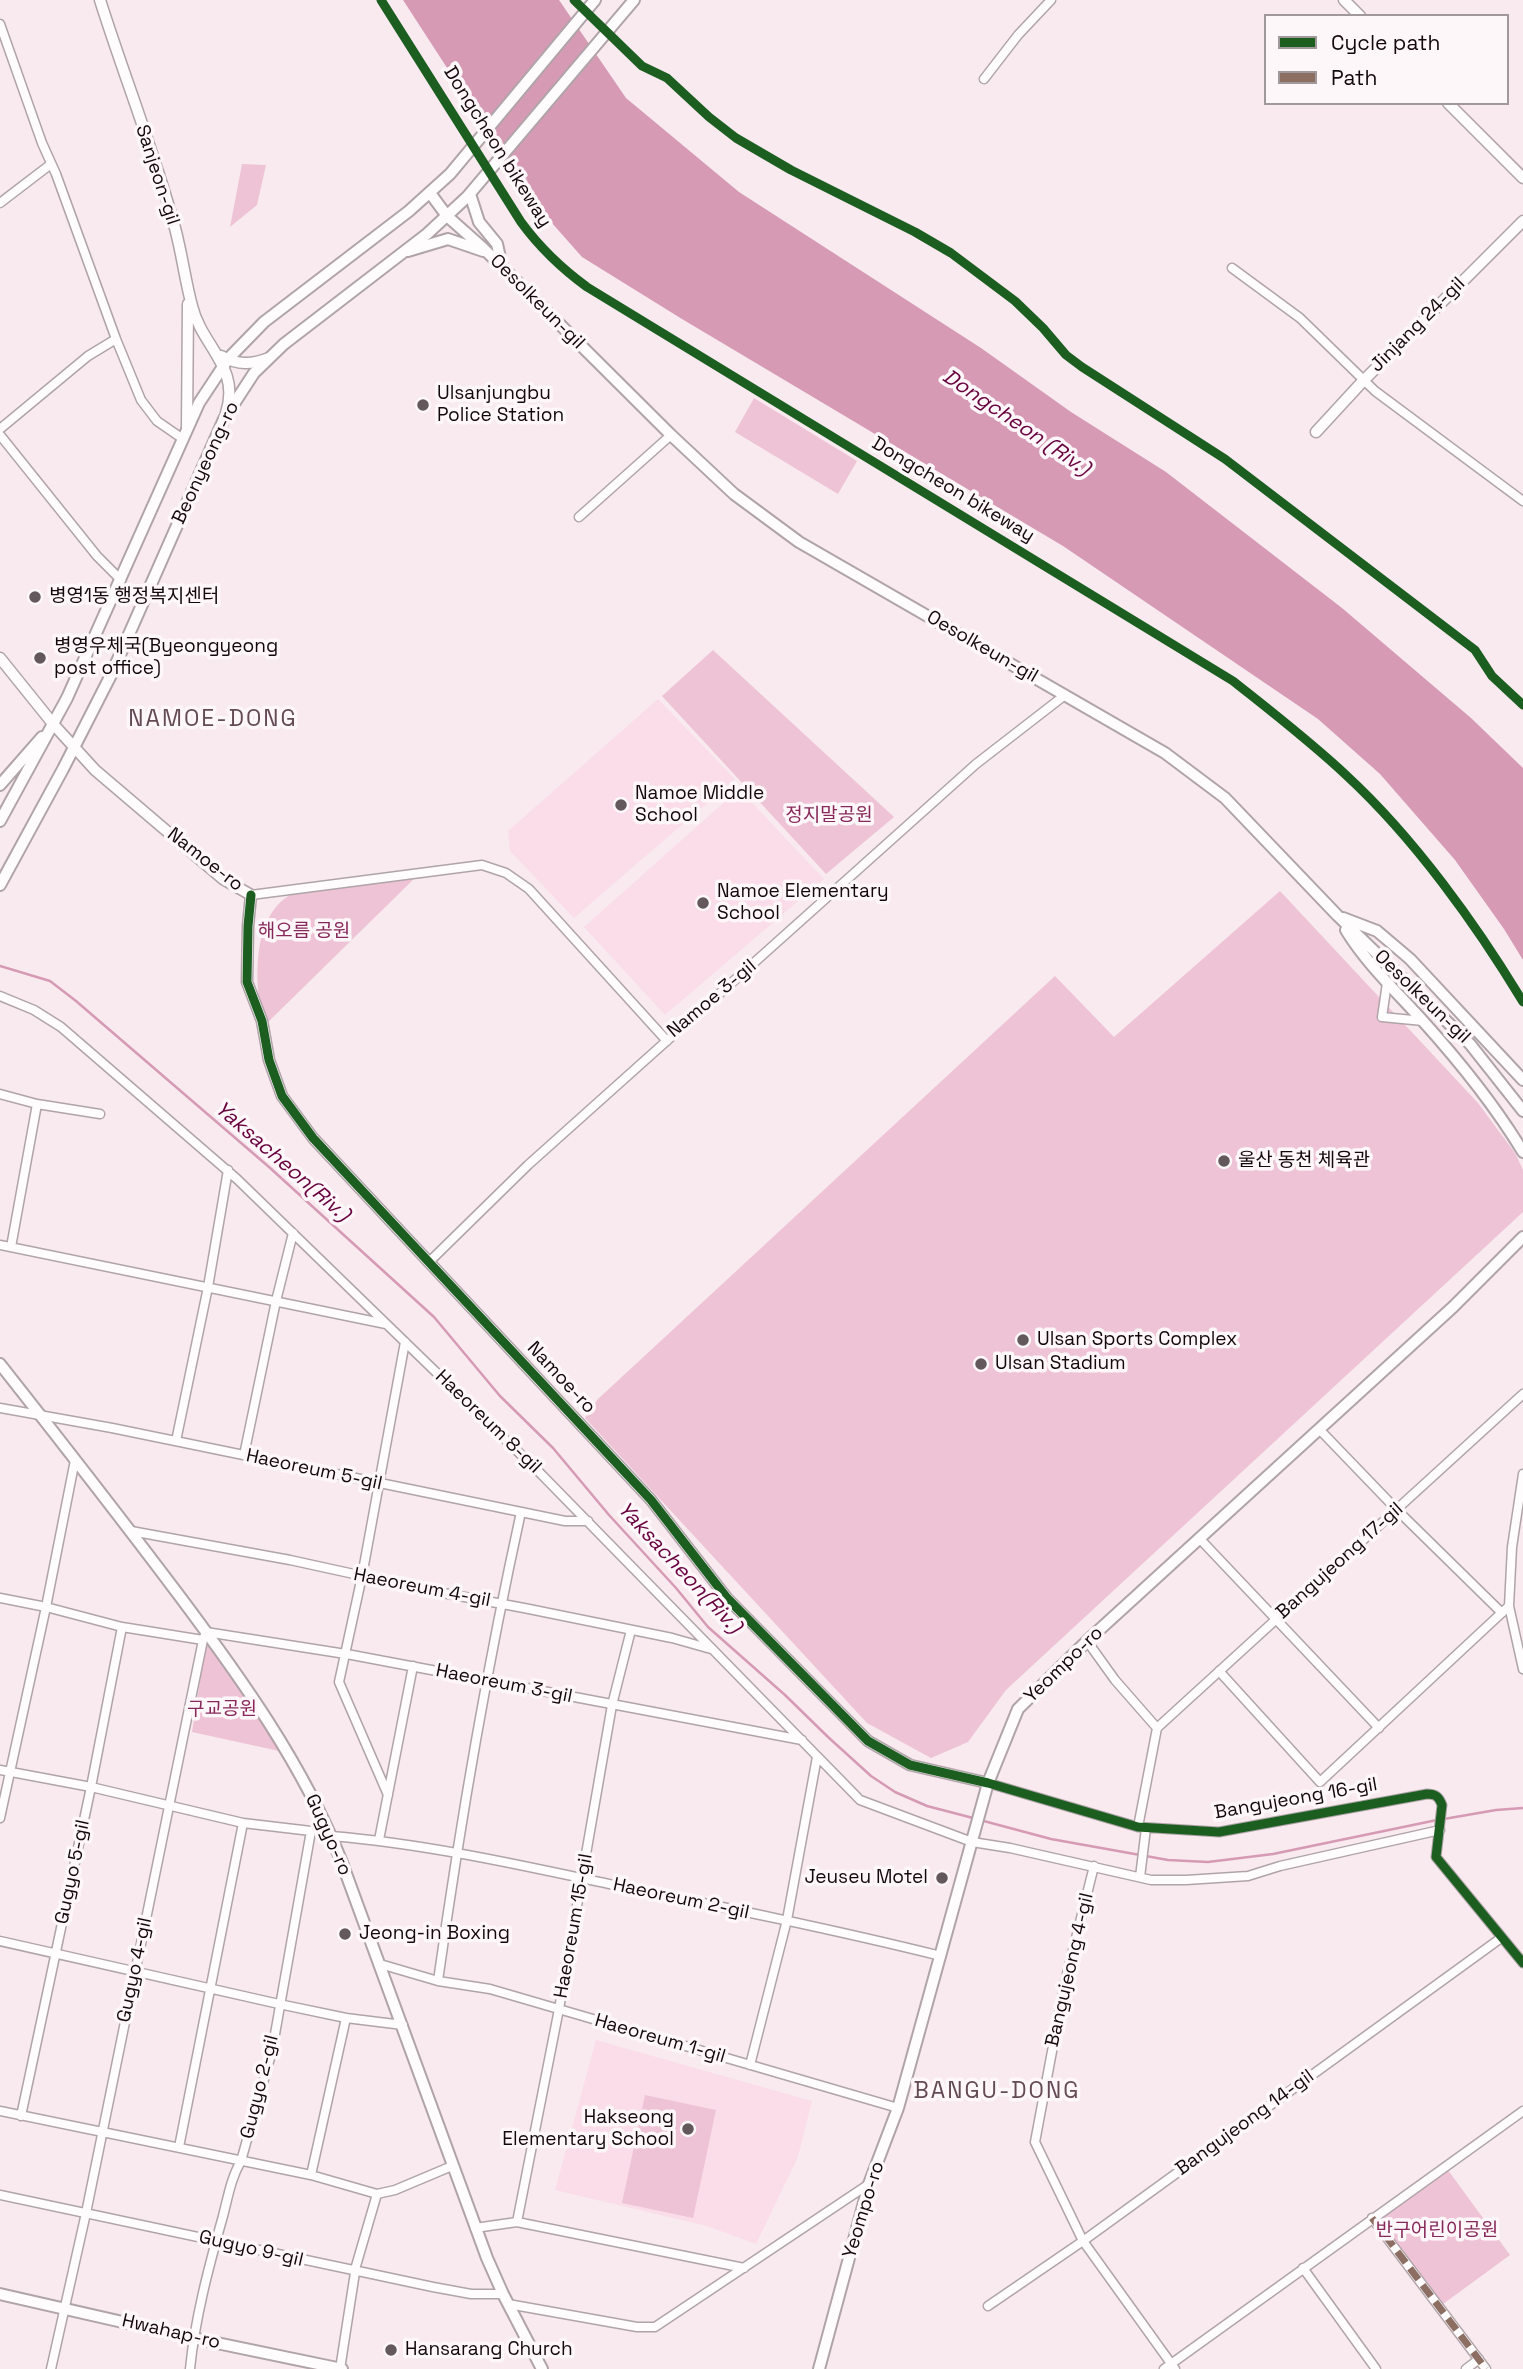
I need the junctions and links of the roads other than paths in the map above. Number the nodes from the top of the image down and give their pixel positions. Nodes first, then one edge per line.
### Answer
1 (100, 0) edge
2 (595, 0) edge
3 (634, 0) edge
4 (1051, 0) edge
5 (1344, 0) edge
6 (1358, 14) edge
7 (0, 24) edge
8 (984, 79) dead end
9 (1450, 105) edge
10 (51, 164) junction
11 (1523, 178) edge
12 (430, 193) junction
13 (469, 195) junction
14 (0, 204) edge
15 (447, 216) junction
16 (1523, 221) edge
17 (486, 252) junction
18 (402, 253) junction
19 (502, 267) junction
20 (1232, 268) dead end
21 (188, 289) junction
22 (116, 339) junction
23 (269, 358) junction
24 (226, 361) junction
25 (1363, 380) junction
26 (224, 419) junction
27 (0, 429) edge
28 (1316, 432) dead end
29 (186, 434) junction
30 (0, 435) edge
31 (671, 435) junction
32 (1523, 501) edge
33 (579, 517) dead end
34 (121, 580) junction
35 (0, 658) edge
36 (1065, 695) junction
37 (54, 725) junction
38 (74, 747) junction
39 (0, 785) edge
40 (0, 821) edge
41 (0, 885) edge
42 (251, 895) junction
43 (1337, 915) junction
44 (1387, 984) junction
45 (0, 996) edge
46 (1423, 1021) junction
47 (667, 1041) junction
48 (1523, 1080) edge
49 (0, 1094) edge
50 (37, 1104) junction
51 (1523, 1111) edge
52 (100, 1114) dead end
53 (1523, 1151) edge
54 (228, 1170) junction
55 (293, 1233) junction
56 (1523, 1237) edge
57 (0, 1245) edge
58 (11, 1247) junction
59 (429, 1262) junction
60 (208, 1287) junction
61 (276, 1301) junction
62 (386, 1324) junction
63 (405, 1342) junction
64 (0, 1364) edge
65 (1523, 1394) edge
66 (1, 1411) edge
67 (41, 1416) junction
68 (1320, 1429) junction
69 (176, 1441) junction
70 (244, 1455) junction
71 (75, 1460) junction
72 (1523, 1474) edge
73 (378, 1483) junction
74 (1396, 1509) junction
75 (521, 1512) junction
76 (588, 1521) junction
77 (131, 1531) junction
78 (1199, 1538) junction
79 (362, 1576) junction
80 (0, 1598) edge
81 (501, 1604) junction
82 (1509, 1606) junction
83 (46, 1607) junction
84 (1502, 1613) junction
85 (1277, 1618) junction
86 (121, 1627) junction
87 (631, 1630) junction
88 (205, 1636) junction
89 (1087, 1641) junction
90 (712, 1649) junction
91 (346, 1654) junction
92 (413, 1667) junction
93 (1523, 1669) edge
94 (1219, 1671) junction
95 (488, 1681) junction
96 (612, 1704) junction
97 (1157, 1728) junction
98 (1379, 1728) junction
99 (802, 1740) junction
100 (817, 1757) junction
101 (0, 1770) edge
102 (10, 1772) junction
103 (988, 1783) junction
104 (91, 1787) junction
105 (388, 1795) junction
106 (170, 1807) junction
107 (0, 1818) edge
108 (243, 1823) junction
109 (1142, 1828) junction
110 (1440, 1830) junction
111 (311, 1831) junction
112 (329, 1831) junction
113 (379, 1840) junction
114 (972, 1842) junction
115 (456, 1852) junction
116 (1094, 1866) junction
117 (1140, 1877) junction
118 (583, 1878) junction
119 (787, 1920) junction
120 (1501, 1938) junction
121 (0, 1941) edge
122 (55, 1954) junction
123 (941, 1956) junction
124 (1523, 1963) edge
125 (380, 1964) junction
126 (133, 1972) junction
127 (438, 1981) junction
128 (210, 1987) junction
129 (279, 2004) junction
130 (559, 2009) junction
131 (346, 2018) junction
132 (403, 2025) junction
133 (750, 2065) junction
134 (898, 2108) junction
135 (0, 2111) edge
136 (1523, 2111) edge
137 (21, 2116) junction
138 (102, 2132) junction
139 (178, 2147) junction
140 (241, 2161) junction
141 (452, 2166) junction
142 (311, 2175) junction
143 (869, 2183) junction
144 (377, 2194) junction
145 (0, 2195) edge
146 (86, 2213) junction
147 (1372, 2218) junction
148 (517, 2222) junction
149 (475, 2228) junction
150 (216, 2241) junction
151 (1083, 2241) junction
152 (744, 2268) junction
153 (1303, 2268) junction
154 (355, 2272) junction
155 (0, 2294) edge
156 (505, 2299) junction
157 (988, 2306) dead end
158 (64, 2308) junction
159 (193, 2338) junction
160 (822, 2355) junction
161 (1479, 2359) junction
162 (538, 2367) edge
163 (1170, 2367) edge
164 (51, 2369) edge
165 (190, 2369) edge
166 (341, 2369) edge
167 (811, 2369) edge
168 (821, 2369) edge
169 (1376, 2369) edge
170 (1466, 2369) edge
171 (1486, 2369) edge

1 - 21 street, Sanjeon-gil
2 - 12 main road, Beonyeong-ro
3 - 13 main road, Beonyeong-ro
4 - 8 street
5 - 6 street
7 - 10 street
9 - 11 street
10 - 14 street
10 - 22 street
12 - 15 main road, Oesolkeun-gil
12 - 24 main road, Beonyeong-ro
13 - 15 main road, Beonyeong-ro
13 - 19 main road
15 - 17 main road, Oesolkeun-gil
15 - 18 main road, Beonyeong-ro
16 - 25 street, Jinjang 24-gil
17 - 18 main road
17 - 19 main road, Oesolkeun-gil
18 - 23 main road, Beonyeong-ro
19 - 31 main road, Oesolkeun-gil
20 - 25 street
21 - 24 street, Sanjeon-gil
21 - 29 street
22 - 27 street
22 - 29 street
23 - 24 street
23 - 26 main road, Beonyeong-ro
24 - 26 street
24 - 29 main road, Beonyeong-ro
25 - 28 street, Jinjang 24-gil
25 - 32 street
26 - 38 main road, Beonyeong-ro
29 - 34 main road, Beonyeong-ro
30 - 34 street
31 - 33 street
31 - 36 main road, Oesolkeun-gil
34 - 37 main road, Beonyeong-ro
35 - 37 street, Namoe-ro
36 - 43 main road, Oesolkeun-gil
36 - 47 street, Namoe 3-gil
37 - 38 street, Namoe-ro
37 - 39 main road
37 - 40 main road, Beonyeong-ro
38 - 41 main road, Beonyeong-ro
38 - 42 street, Namoe-ro
42 - 47 street, Namoe 3-gil
42 - 59 street, Namoe-ro
43 - 44 main road
43 - 48 main road
43 - 51 main road, Oesolkeun-gil
44 - 46 main road
44 - 46 street
45 - 54 street, Haeoreum 8-gil
46 - 53 main road
47 - 59 street
49 - 50 street
50 - 52 street
50 - 58 street
54 - 55 street, Haeoreum 8-gil
54 - 60 street
55 - 61 street
55 - 62 street, Haeoreum 8-gil
56 - 68 main road, Yeompo-ro
57 - 58 street
58 - 60 street
59 - 103 street, Namoe-ro
60 - 61 street
60 - 69 street
61 - 62 street
61 - 70 street
62 - 63 street, Haeoreum 8-gil
63 - 73 street
63 - 76 street, Haeoreum 8-gil
64 - 67 main road, Gugyo-ro
65 - 74 street, Bangujeong 17-gil
66 - 67 street, Haeoreum 5-gil
67 - 69 street, Haeoreum 5-gil
67 - 71 main road, Gugyo-ro
68 - 74 street
68 - 78 main road, Yeompo-ro
69 - 70 street, Haeoreum 5-gil
70 - 73 street, Haeoreum 5-gil
71 - 77 main road, Gugyo-ro
71 - 83 street
72 - 82 street
73 - 75 street, Haeoreum 5-gil
73 - 79 street
74 - 84 street
74 - 85 street, Bangujeong 17-gil
75 - 76 street, Haeoreum 5-gil
75 - 81 street
76 - 90 street, Haeoreum 8-gil
77 - 79 street, Haeoreum 4-gil
77 - 88 main road, Gugyo-ro
78 - 85 street
78 - 89 main road, Yeompo-ro
79 - 81 street, Haeoreum 4-gil
79 - 91 street
80 - 83 street, Haeoreum 3-gil
81 - 87 street, Haeoreum 4-gil
81 - 95 street
82 - 84 street
82 - 93 street
83 - 86 street, Haeoreum 3-gil
83 - 102 street
84 - 98 street
85 - 94 street, Bangujeong 17-gil
85 - 98 street
86 - 88 street, Haeoreum 3-gil
86 - 104 street, Gugyo 5-gil
87 - 90 street, Haeoreum 4-gil
87 - 96 street, Haeoreum 15-gil
88 - 91 street, Haeoreum 3-gil
88 - 106 street, Gugyo 4-gil
88 - 112 main road, Gugyo-ro
89 - 97 street
89 - 103 main road, Yeompo-ro
90 - 99 street, Haeoreum 8-gil
91 - 92 street, Haeoreum 3-gil
91 - 105 street
92 - 95 street, Haeoreum 3-gil
92 - 105 street
94 - 97 street, Bangujeong 17-gil
94 - 98 street
95 - 96 street, Haeoreum 3-gil
95 - 115 street
96 - 99 street, Haeoreum 3-gil
96 - 118 street, Haeoreum 15-gil
97 - 109 street
99 - 100 street, Haeoreum 8-gil
100 - 114 street, Haeoreum 8-gil
100 - 119 street
101 - 102 street
102 - 104 street
102 - 107 street
103 - 109 street, Bangujeong 16-gil
103 - 114 main road, Yeompo-ro
104 - 106 street
104 - 122 street, Gugyo 5-gil
105 - 113 street
106 - 108 street
106 - 126 street, Gugyo 4-gil
108 - 111 street
108 - 128 street
109 - 110 street, Bangujeong 16-gil
109 - 117 street
110 - 117 street
110 - 120 street
111 - 112 street
111 - 129 street, Gugyo 2-gil
112 - 113 street, Haeoreum 2-gil
112 - 125 main road, Gugyo-ro
113 - 115 street, Haeoreum 2-gil
114 - 116 street
114 - 123 main road, Yeompo-ro
115 - 118 street, Haeoreum 2-gil
115 - 127 street
116 - 117 street
116 - 151 street, Bangujeong 4-gil
118 - 119 street, Haeoreum 2-gil
118 - 130 street, Haeoreum 15-gil
119 - 123 street, Haeoreum 2-gil
119 - 133 street
120 - 124 street
120 - 151 street, Bangujeong 14-gil
121 - 122 street
122 - 126 street
122 - 137 street, Gugyo 5-gil
123 - 134 main road, Yeompo-ro
125 - 127 street, Haeoreum 1-gil
125 - 132 main road, Gugyo-ro
126 - 128 street
126 - 138 street, Gugyo 4-gil
127 - 130 street, Haeoreum 1-gil
128 - 129 street
128 - 139 street
129 - 131 street
129 - 140 street, Gugyo 2-gil
130 - 133 street, Haeoreum 1-gil
130 - 148 street, Haeoreum 15-gil
131 - 132 street
131 - 142 street
132 - 141 main road, Gugyo-ro
133 - 134 street, Haeoreum 1-gil
134 - 143 main road, Yeompo-ro
135 - 137 street
136 - 147 street
137 - 138 street
138 - 139 street
138 - 146 street, Gugyo 4-gil
139 - 140 street
140 - 142 street
140 - 150 street, Gugyo 2-gil
141 - 144 street
141 - 149 main road, Gugyo-ro
142 - 144 street
143 - 152 street, Gugyo 9-gil
143 - 160 main road, Yeompo-ro
144 - 154 street
145 - 146 street, Gugyo 9-gil
146 - 150 street, Gugyo 9-gil
146 - 158 street, Gugyo 4-gil
147 - 153 street
147 - 161 street
148 - 149 street
148 - 152 street
149 - 156 main road, Gugyo-ro
150 - 154 street, Gugyo 9-gil
150 - 159 street, Gugyo 2-gil
151 - 157 street, Bangujeong 14-gil
151 - 163 street, Bangujeong 4-gil
152 - 156 street, Gugyo 9-gil
153 - 163 street
153 - 169 street
154 - 156 street, Gugyo 9-gil
154 - 166 street
155 - 158 main road, Hwahap-ro
156 - 162 main road, Gugyo-ro
158 - 159 main road, Hwahap-ro
158 - 164 street, Gugyo 4-gil
159 - 165 street, Gugyo 2-gil
159 - 166 main road, Hwahap-ro
160 - 167 main road
160 - 168 main road, Yeompo-ro
161 - 170 street
161 - 171 street

